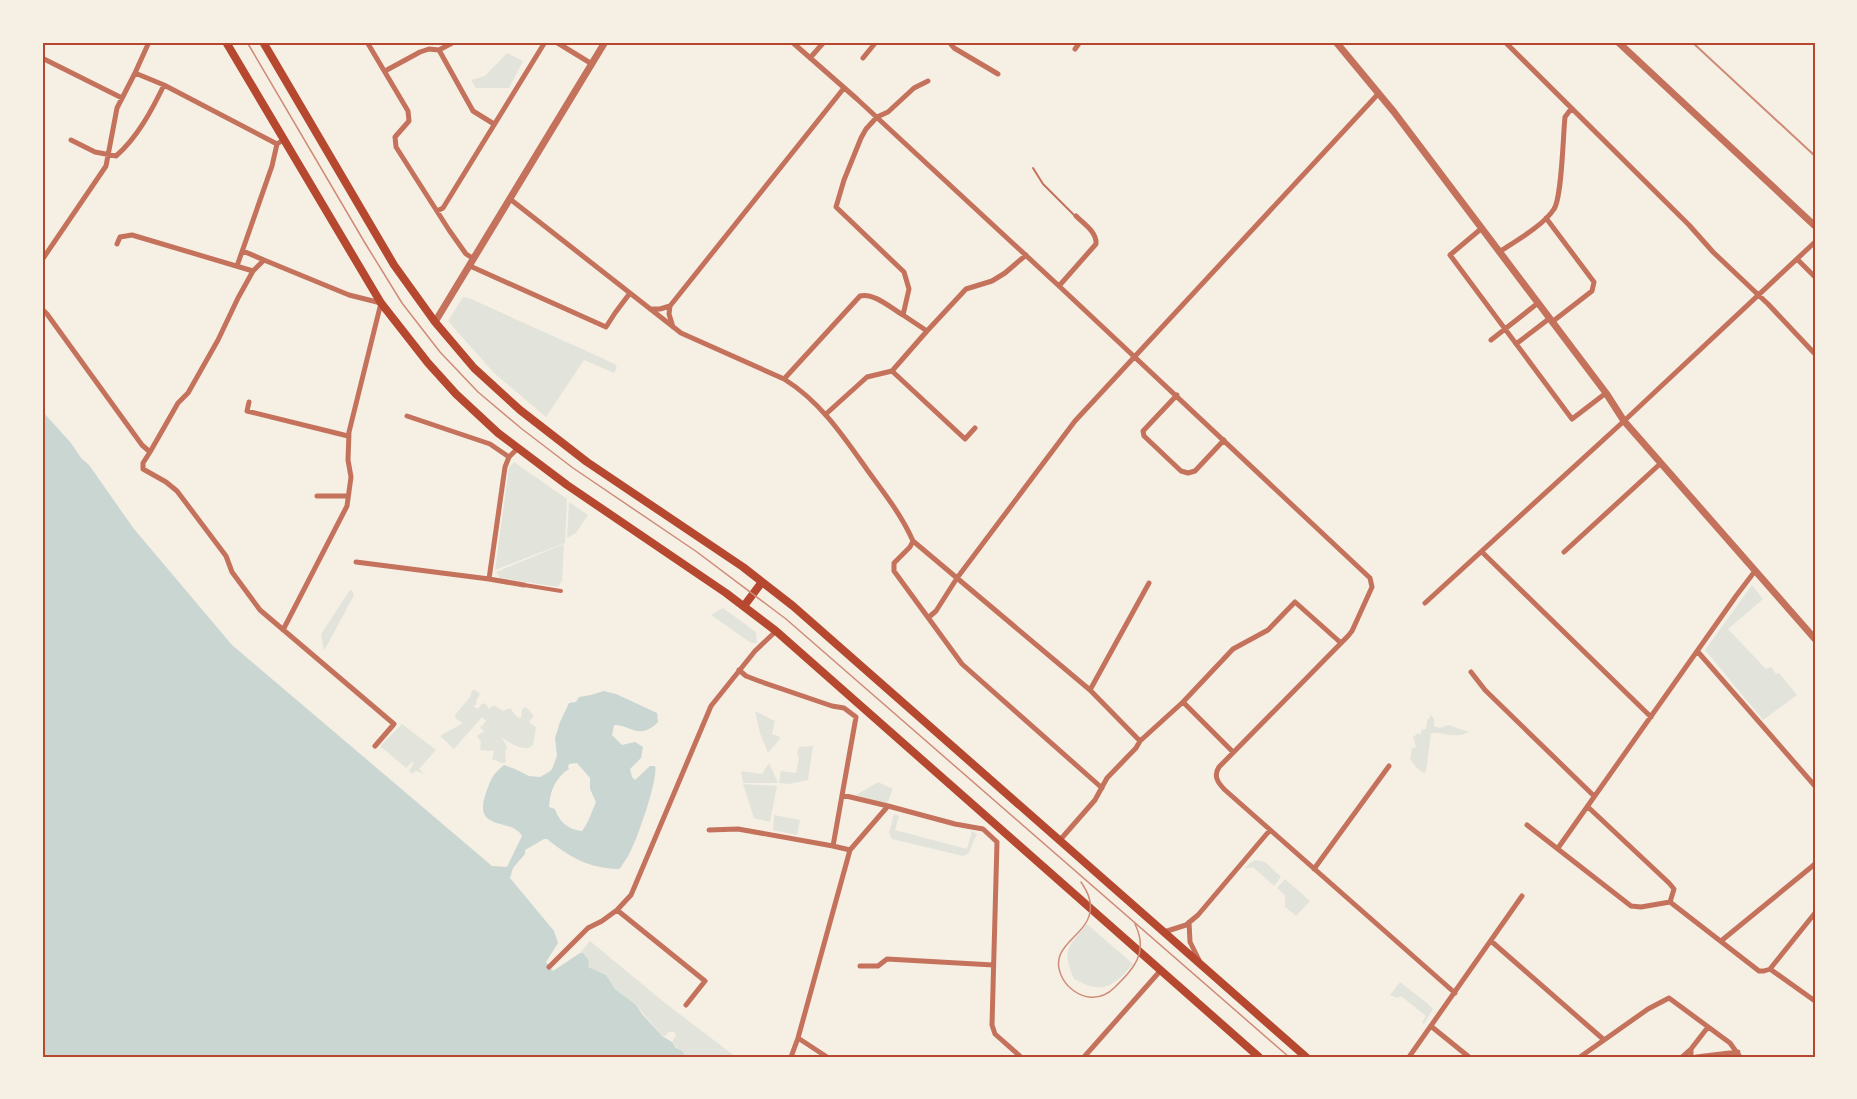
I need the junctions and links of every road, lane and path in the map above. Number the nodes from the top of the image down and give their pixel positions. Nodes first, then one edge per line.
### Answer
1 (149, 42) edge
2 (226, 42) edge
3 (263, 42) edge
4 (367, 42) edge
5 (454, 42) edge
6 (545, 42) edge
7 (556, 42) edge
8 (605, 42) edge
9 (792, 42) edge
10 (824, 42) edge
11 (876, 42) edge
12 (949, 42) edge
13 (1080, 42) edge
14 (1336, 42) edge
15 (1505, 42) edge
16 (1618, 42) edge
17 (1075, 49) dead end
18 (439, 50) junction
19 (42, 58) edge
20 (810, 58) junction
21 (863, 58) dead end
22 (592, 64) junction
23 (385, 71) junction
24 (135, 73) junction
25 (998, 74) dead end
26 (928, 81) dead end
27 (164, 85) junction
28 (844, 88) junction
29 (1379, 93) junction
30 (122, 98) junction
31 (1571, 109) junction
32 (877, 117) junction
33 (494, 124) junction
34 (71, 140) dead end
35 (280, 142) junction
36 (108, 155) junction
37 (1033, 168) dead end
38 (510, 199) junction
39 (437, 211) junction
40 (1076, 216) joint
41 (1546, 218) junction
42 (1815, 226) edge
43 (1482, 228) junction
44 (1815, 242) edge
45 (117, 244) dead end
46 (243, 251) junction
47 (1499, 252) junction
48 (1026, 255) junction
49 (1797, 259) junction
50 (42, 260) edge
51 (264, 260) junction
52 (472, 263) junction
53 (237, 266) junction
54 (253, 272) junction
55 (1815, 277) edge
56 (1059, 286) junction
57 (630, 293) junction
58 (1758, 295) junction
59 (381, 303) junction
60 (1538, 303) junction
61 (670, 306) junction
62 (42, 309) edge
63 (650, 309) junction
64 (903, 315) junction
65 (1551, 320) junction
66 (435, 322) junction
67 (673, 327) junction
68 (1505, 329) junction
69 (927, 331) junction
70 (1491, 339) dead end
71 (1516, 344) junction
72 (1815, 354) edge
73 (1135, 356) junction
74 (892, 370) junction
75 (784, 379) junction
76 (1606, 393) junction
77 (1177, 395) junction
78 (249, 402) dead end
79 (826, 414) junction
80 (407, 416) dead end
81 (1624, 421) junction
82 (975, 428) dead end
83 (348, 436) junction
84 (1224, 440) junction
85 (517, 449) junction
86 (150, 452) junction
87 (509, 457) junction
88 (1661, 463) junction
89 (317, 496) dead end
90 (348, 496) junction
91 (914, 541) junction
92 (1482, 552) junction
93 (1564, 552) dead end
94 (356, 562) dead end
95 (1755, 571) junction
96 (957, 578) junction
97 (489, 579) junction
98 (762, 582) junction
99 (1149, 583) dead end
100 (524, 585) joint
101 (561, 591) dead end
102 (1425, 603) dead end
103 (744, 606) junction
104 (929, 616) junction
105 (283, 630) junction
106 (776, 631) junction
107 (1815, 639) edge
108 (1341, 643) junction
109 (1698, 652) junction
110 (739, 670) junction
111 (1471, 672) dead end
112 (1090, 690) junction
113 (1183, 702) junction
114 (858, 703) junction
115 (850, 712) junction
116 (1651, 717) junction
117 (1140, 741) junction
118 (375, 746) dead end
119 (1233, 752) junction
120 (1389, 766) dead end
121 (1815, 786) edge
122 (1102, 788) junction
123 (842, 795) junction
124 (1594, 796) junction
125 (888, 806) junction
126 (1588, 807) junction
127 (1527, 825) dead end
128 (999, 827) junction
129 (709, 830) dead end
130 (1270, 830) junction
131 (990, 835) junction
132 (1060, 840) junction
133 (833, 846) junction
134 (1558, 848) junction
135 (850, 850) junction
136 (1815, 864) edge
137 (1314, 869) junction
138 (1522, 896) dead end
139 (1670, 903) junction
140 (617, 910) junction
141 (1815, 913) edge
142 (1190, 922) junction
143 (1164, 932) junction
144 (1491, 941) junction
145 (1721, 941) junction
146 (993, 965) junction
147 (1201, 965) junction
148 (860, 966) dead end
149 (549, 967) dead end
150 (1770, 969) junction
151 (1161, 970) junction
152 (1455, 993) junction
153 (1815, 1001) edge
154 (687, 1005) dead end
155 (1432, 1027) junction
156 (1708, 1028) junction
157 (798, 1038) junction
158 (1604, 1039) junction
159 (1690, 1049) junction
160 (1739, 1055) edge
161 (791, 1057) edge
162 (827, 1057) edge
163 (1021, 1057) edge
164 (1084, 1057) edge
165 (1259, 1057) edge
166 (1306, 1057) edge
167 (1409, 1057) edge
168 (1469, 1057) edge
169 (1580, 1057) edge
170 (1682, 1057) edge
171 (1694, 1057) edge

1 - 24 street
2 - 35 highway
3 - 66 highway
4 - 23 street
5 - 18 street
6 - 33 street
7 - 22 street
8 - 22 street
9 - 20 street
10 - 20 street
11 - 21 street
12 - 25 street
13 - 17 street
14 - 29 street
15 - 31 street
16 - 42 street
18 - 23 street
18 - 33 street
19 - 30 street
20 - 28 street
22 - 38 street
23 - 39 street
24 - 27 street
24 - 30 street
26 - 32 street
27 - 35 street
27 - 36 street
28 - 32 street
28 - 61 street
29 - 43 street
29 - 73 street
30 - 36 street
31 - 41 street
31 - 58 street
32 - 48 street
32 - 64 street
33 - 39 street
34 - 36 street
35 - 46 street
35 - 59 highway
36 - 50 street
37 - 40 lane
38 - 52 street
38 - 57 street
39 - 52 street
40 - 56 street
41 - 47 street
41 - 65 street
43 - 47 street
43 - 68 street
44 - 49 street
45 - 53 street
46 - 51 street
46 - 53 street
47 - 60 street
48 - 56 street
48 - 69 street
49 - 55 street
49 - 58 street
51 - 54 street
51 - 59 street
52 - 57 street
52 - 66 street
53 - 54 street
54 - 86 street
56 - 73 street
57 - 63 street
58 - 72 street
58 - 81 street
59 - 83 street
59 - 85 highway
60 - 65 street
60 - 68 street
61 - 63 street
61 - 67 street
62 - 86 street
63 - 67 street
64 - 69 street
64 - 75 street
65 - 71 street
65 - 76 street
66 - 98 highway
67 - 75 street
68 - 70 street
68 - 71 street
69 - 74 street
71 - 76 street
73 - 77 street
73 - 96 street
74 - 79 street
74 - 82 street
75 - 79 street
76 - 81 street
77 - 84 street
77 - 84 street
78 - 83 street
79 - 91 street
80 - 87 street
81 - 88 street
81 - 92 street
83 - 90 street
84 - 108 street
85 - 87 street
85 - 103 highway
86 - 105 street
87 - 97 street
88 - 93 street
88 - 95 street
89 - 90 street
90 - 105 street
91 - 96 street
91 - 104 street
92 - 102 street
92 - 116 street
94 - 97 street
95 - 107 street
95 - 109 street
96 - 104 street
96 - 112 street
97 - 100 street
98 - 103 highway
98 - 132 highway
99 - 112 street
100 - 101 street
103 - 106 highway
104 - 122 street
105 - 118 street
106 - 110 street
106 - 114 highway
108 - 113 street
108 - 119 street
109 - 116 street
109 - 121 street
110 - 115 street
110 - 140 street
111 - 124 street
112 - 117 street
113 - 117 street
113 - 119 street
114 - 115 street
114 - 128 highway
115 - 123 street
116 - 124 street
117 - 122 street
119 - 130 street
120 - 137 street
122 - 132 street
123 - 125 street
123 - 133 street
124 - 126 street
125 - 131 street
125 - 135 street
126 - 134 street
126 - 139 street
127 - 134 street
128 - 131 street
128 - 151 highway
129 - 133 street
130 - 137 street
130 - 142 street
131 - 146 street
132 - 143 highway
133 - 135 street
134 - 139 street
135 - 157 street
136 - 145 street
137 - 152 street
138 - 144 street
139 - 145 street
140 - 149 street
140 - 154 street
141 - 150 street
142 - 143 street
142 - 147 street
143 - 147 highway
144 - 152 street
144 - 158 street
145 - 150 street
146 - 148 street
146 - 163 street
147 - 166 highway
150 - 153 street
151 - 164 street
151 - 165 highway
152 - 155 street
155 - 167 street
155 - 168 street
156 - 158 street
156 - 159 street
156 - 160 street
157 - 161 street
157 - 162 street
158 - 169 street
159 - 170 street
159 - 171 street
160 - 171 street

